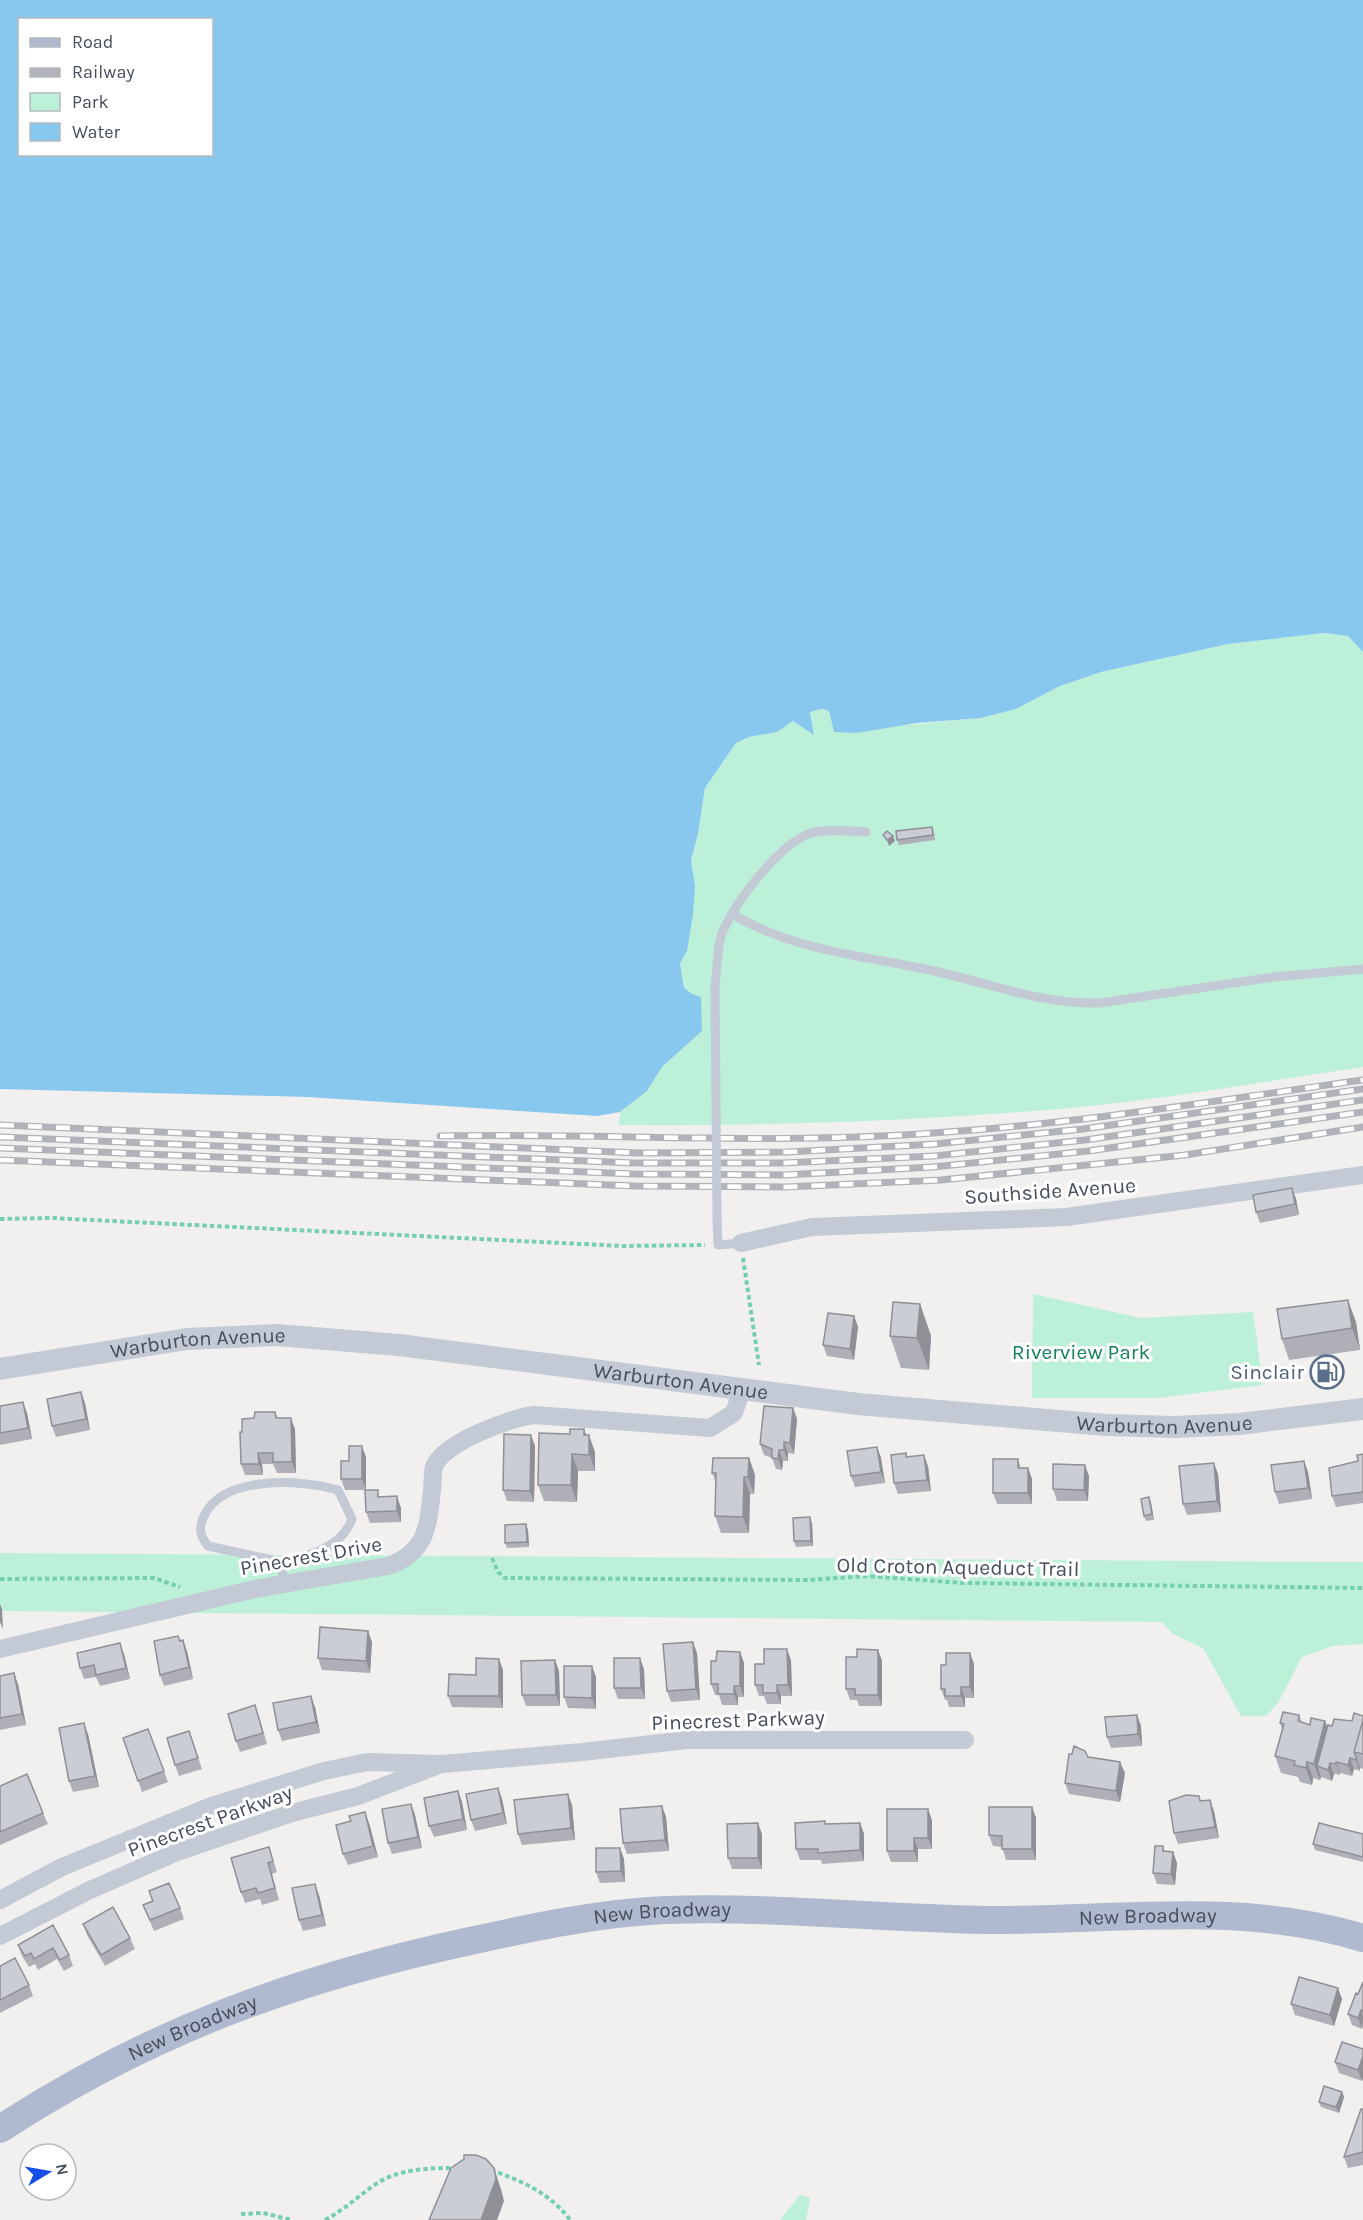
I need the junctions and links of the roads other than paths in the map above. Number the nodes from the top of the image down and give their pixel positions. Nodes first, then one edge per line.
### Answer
1 (866, 832) dead end
2 (732, 914) junction
3 (1363, 969) edge
4 (1363, 1174) edge
5 (741, 1243) joint
6 (0, 1369) edge
7 (741, 1389) junction
8 (1363, 1409) edge
9 (282, 1562) junction
10 (283, 1584) junction
11 (0, 1649) edge
12 (965, 1740) dead end
13 (442, 1764) junction
14 (76, 1862) junction
15 (90, 1890) junction
16 (0, 1900) edge
17 (0, 1936) edge
18 (1363, 1938) edge
19 (0, 2129) edge

1 - 2 lane
2 - 3 lane
2 - 5 lane, bridge
4 - 5 street, Southside Avenue
6 - 7 street, Warburton Avenue
7 - 8 street, Warburton Avenue
7 - 10 street, Pinecrest Drive
9 - 9 lane
9 - 10 lane
10 - 11 street, Pinecrest Drive
12 - 13 street, Pinecrest Parkway
13 - 14 street, Pinecrest Parkway
13 - 15 street, Pinecrest Parkway
14 - 15 street
14 - 16 street, Pinecrest Parkway
15 - 17 street, Pinecrest Parkway
18 - 19 main road, New Broadway

